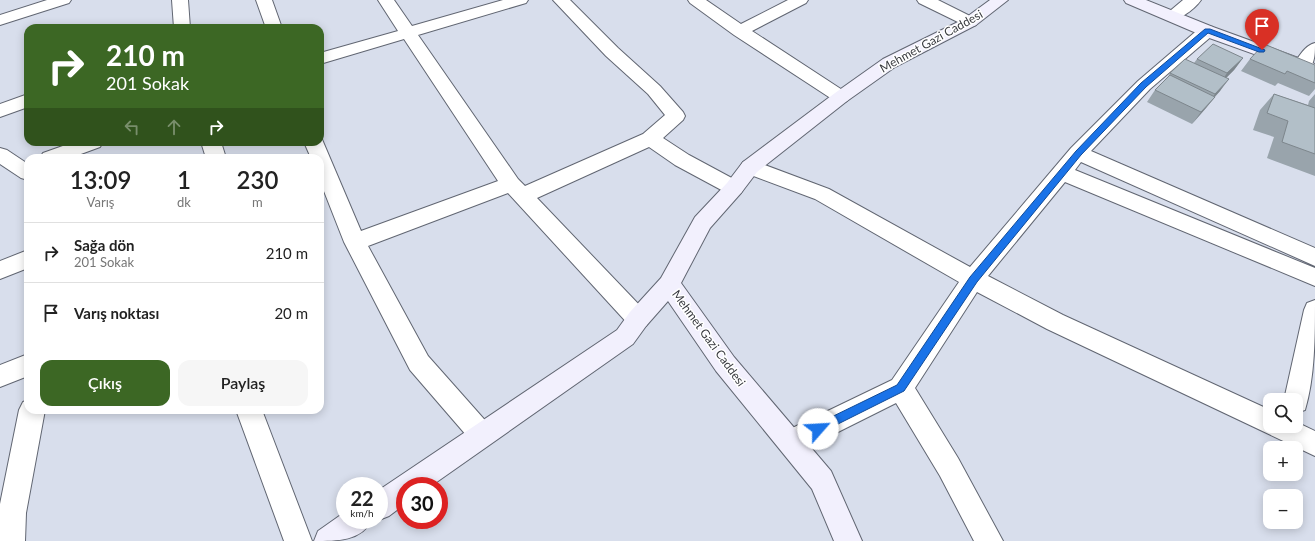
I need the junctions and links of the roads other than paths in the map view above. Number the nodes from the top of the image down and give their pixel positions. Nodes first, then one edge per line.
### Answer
1 (63, 0) edge
2 (180, 0) edge
3 (264, 0) edge
4 (386, 0) edge
5 (520, 0) edge
6 (561, 0) edge
7 (696, 0) edge
8 (800, 0) edge
9 (925, 0) edge
10 (1000, 0) edge
11 (1132, 0) edge
12 (1193, 0) edge
13 (1172, 16) junction
14 (0, 20) edge
15 (970, 22) junction
16 (182, 24) edge
17 (273, 24) edge
18 (740, 31) junction
19 (1207, 31) junction
20 (409, 33) junction
21 (1315, 48) edge
22 (324, 58) edge
23 (1308, 68) edge
24 (841, 97) junction
25 (24, 102) edge
26 (0, 112) edge
27 (650, 139) junction
28 (82, 146) edge
29 (1078, 153) junction
30 (61, 154) edge
31 (0, 155) edge
32 (324, 166) edge
33 (750, 167) junction
34 (24, 168) edge
35 (1062, 173) junction
36 (734, 188) junction
37 (517, 190) junction
38 (355, 242) junction
39 (1315, 257) edge
40 (24, 261) edge
41 (0, 270) edge
42 (1315, 277) edge
43 (973, 279) junction
44 (669, 284) junction
45 (1315, 310) edge
46 (638, 319) junction
47 (24, 366) edge
48 (0, 376) edge
49 (901, 388) junction
50 (1298, 393) edge
51 (31, 414) edge
52 (250, 414) edge
53 (1263, 417) edge
54 (1295, 433) edge
55 (482, 435) junction
56 (791, 442) junction
57 (1315, 444) edge
58 (421, 477) edge
59 (6, 517) edge
60 (345, 529) edge
61 (11, 541) edge
62 (298, 541) edge
63 (328, 541) edge
64 (848, 541) edge
65 (989, 541) edge

1 - 14 street
2 - 16 street
3 - 17 street
4 - 20 street
5 - 20 street
6 - 27 street
7 - 18 street
8 - 18 street
9 - 15 street
10 - 15 street, Mehmet Gazi Caddesi
11 - 13 street
12 - 13 street
13 - 19 street
15 - 24 street, Mehmet Gazi Caddesi
18 - 24 street
19 - 23 street
19 - 29 street
20 - 22 street
20 - 37 street
21 - 23 street
24 - 33 street, Mehmet Gazi Caddesi
25 - 26 street
27 - 36 street
27 - 37 street
28 - 30 street
29 - 35 street
29 - 39 street
31 - 34 street
32 - 38 street
33 - 36 street, Mehmet Gazi Caddesi
33 - 43 street
35 - 42 street
35 - 43 street
36 - 44 street, Mehmet Gazi Caddesi
37 - 38 street
37 - 46 street
38 - 55 street
40 - 41 street
43 - 49 street
43 - 53 street
44 - 46 street
44 - 56 street, Mehmet Gazi Caddesi
45 - 50 street
46 - 55 street
47 - 48 street
49 - 56 street
49 - 65 street
51 - 59 street
52 - 62 street
54 - 57 street
55 - 58 street
56 - 64 street, Mehmet Gazi Caddesi
59 - 61 street
60 - 63 street

